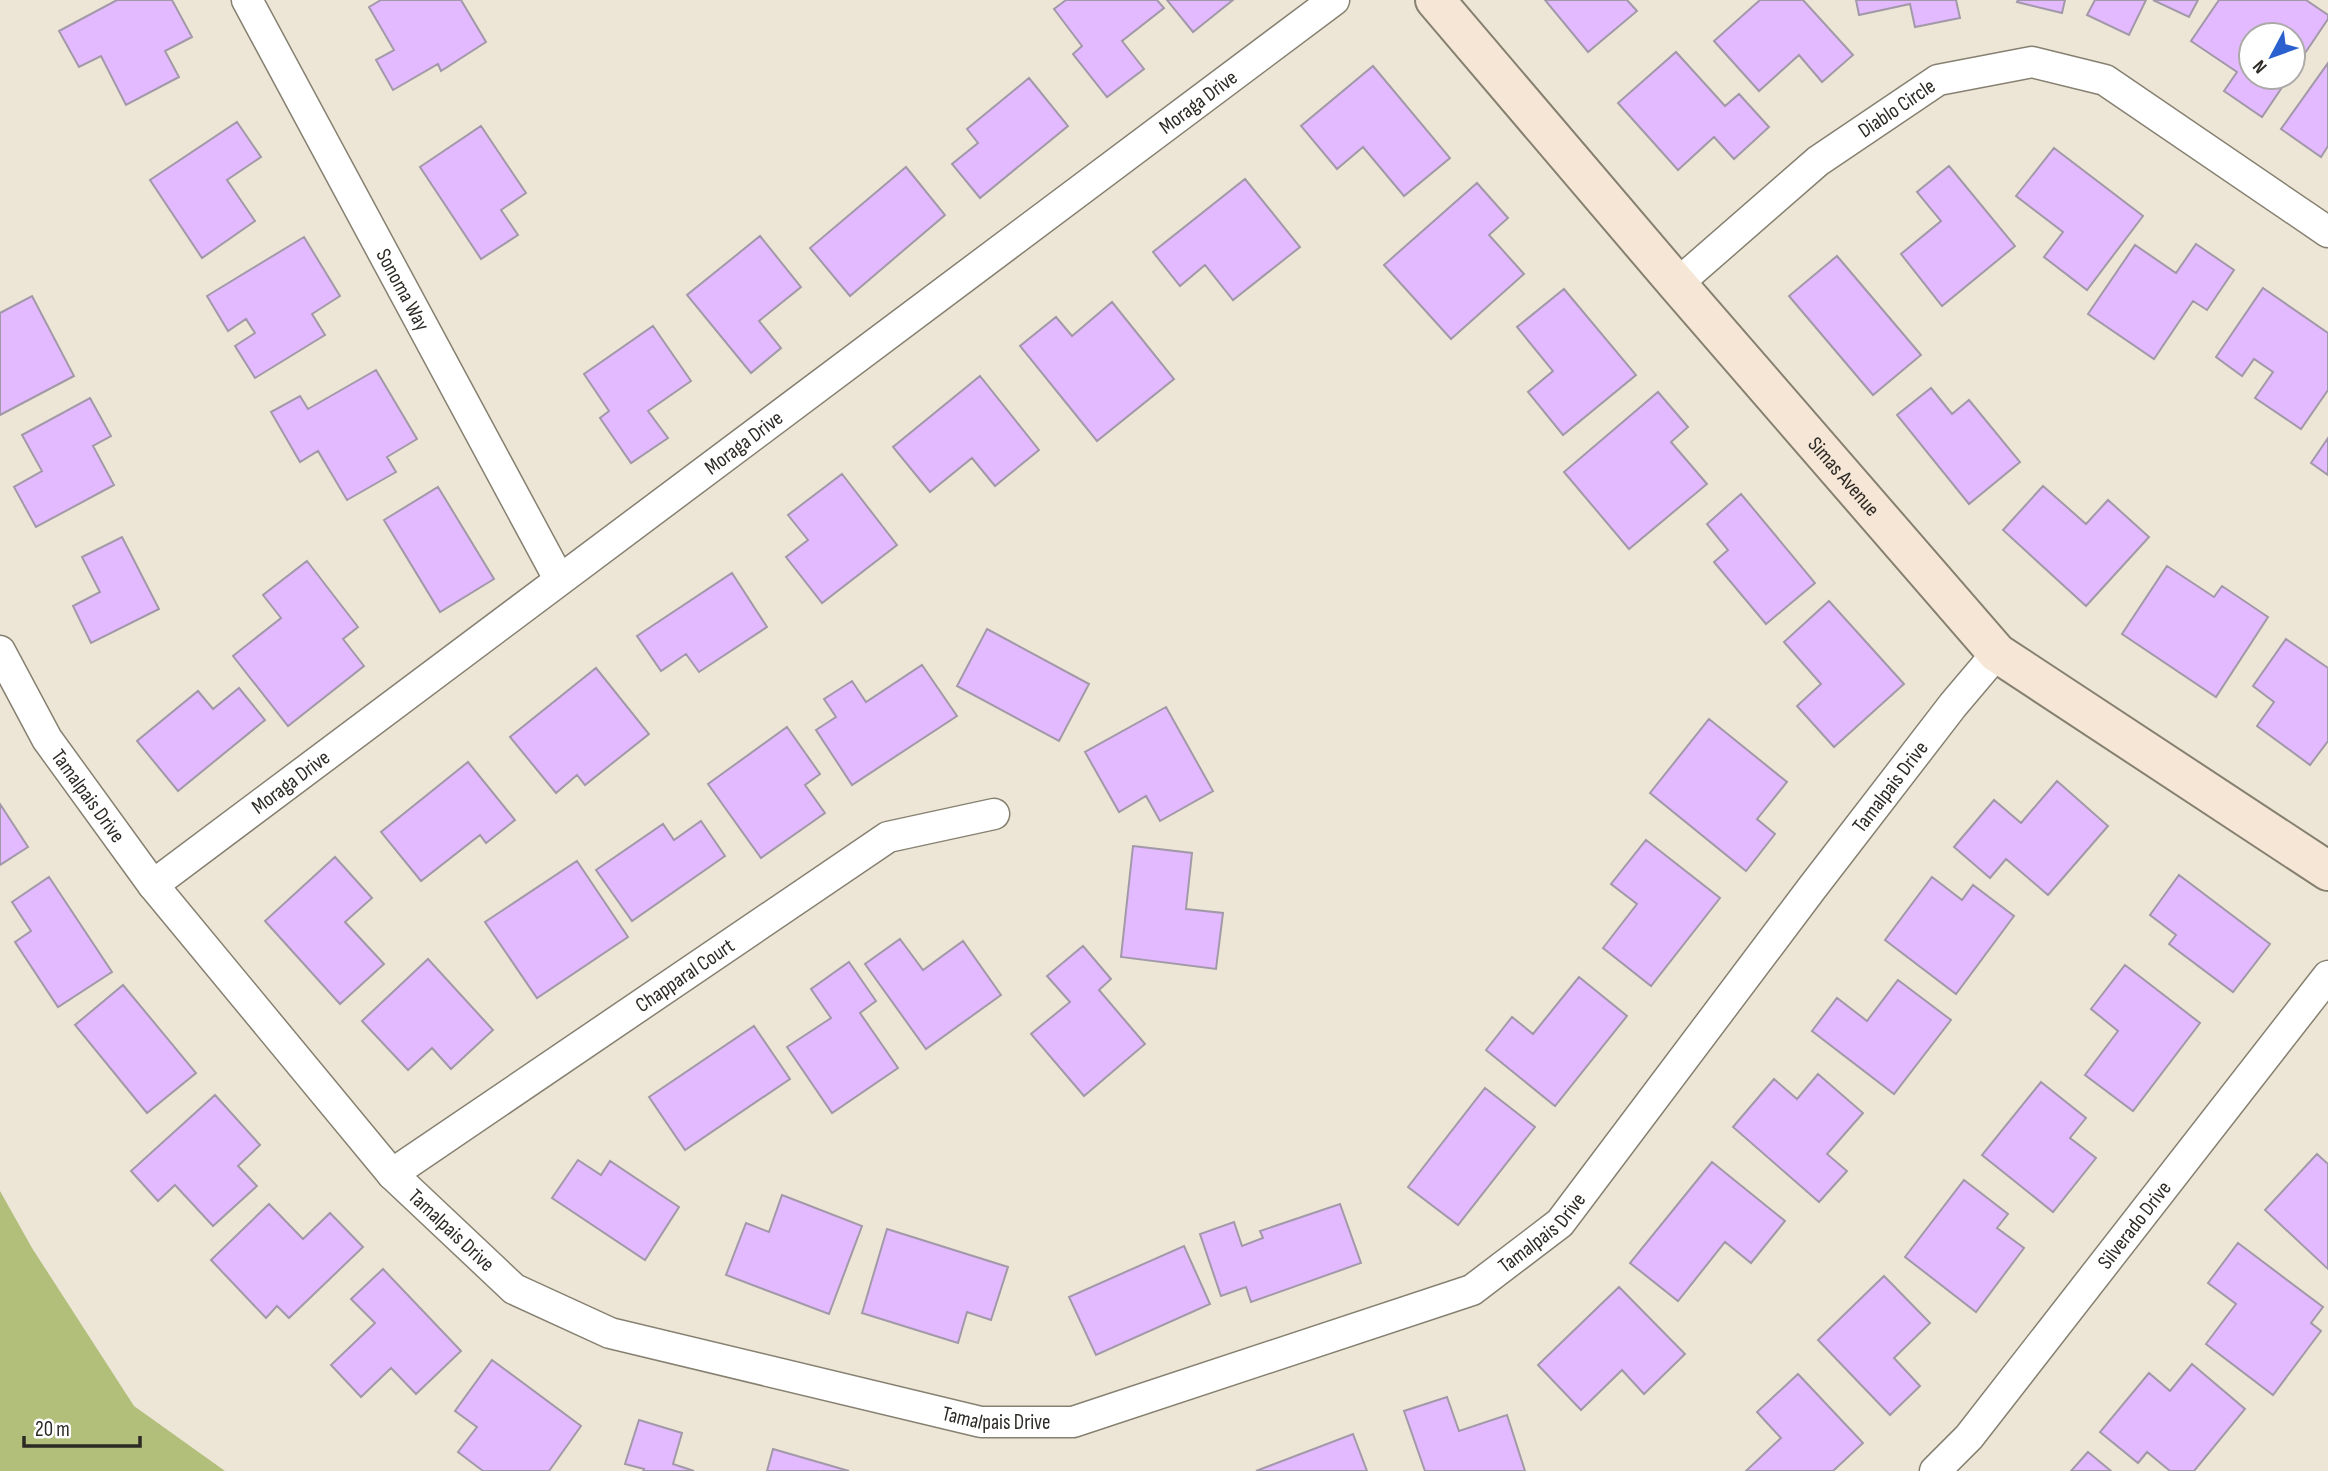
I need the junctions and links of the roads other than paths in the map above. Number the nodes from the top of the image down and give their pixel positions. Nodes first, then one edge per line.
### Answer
1 (247, 0) edge
2 (1334, 0) edge
3 (1435, 0) edge
4 (2328, 232) edge
5 (1677, 284) junction
6 (559, 579) junction
7 (0, 651) edge
8 (1997, 653) junction
9 (994, 814) dead end
10 (2328, 871) edge
11 (153, 885) junction
12 (2328, 976) edge
13 (392, 1174) junction
14 (1935, 1471) edge

1 - 6 street, Sonoma Way
2 - 6 street, Moraga Drive
3 - 5 street, Simas Avenue
4 - 5 street, Diablo Circle
5 - 8 street, Simas Avenue
6 - 11 street, Moraga Drive
7 - 11 street, Tamalpais Drive
8 - 10 street, Simas Avenue
8 - 13 street, Tamalpais Drive
9 - 13 street, Chapparal Court
11 - 13 street, Tamalpais Drive
12 - 14 street, Silverado Drive

